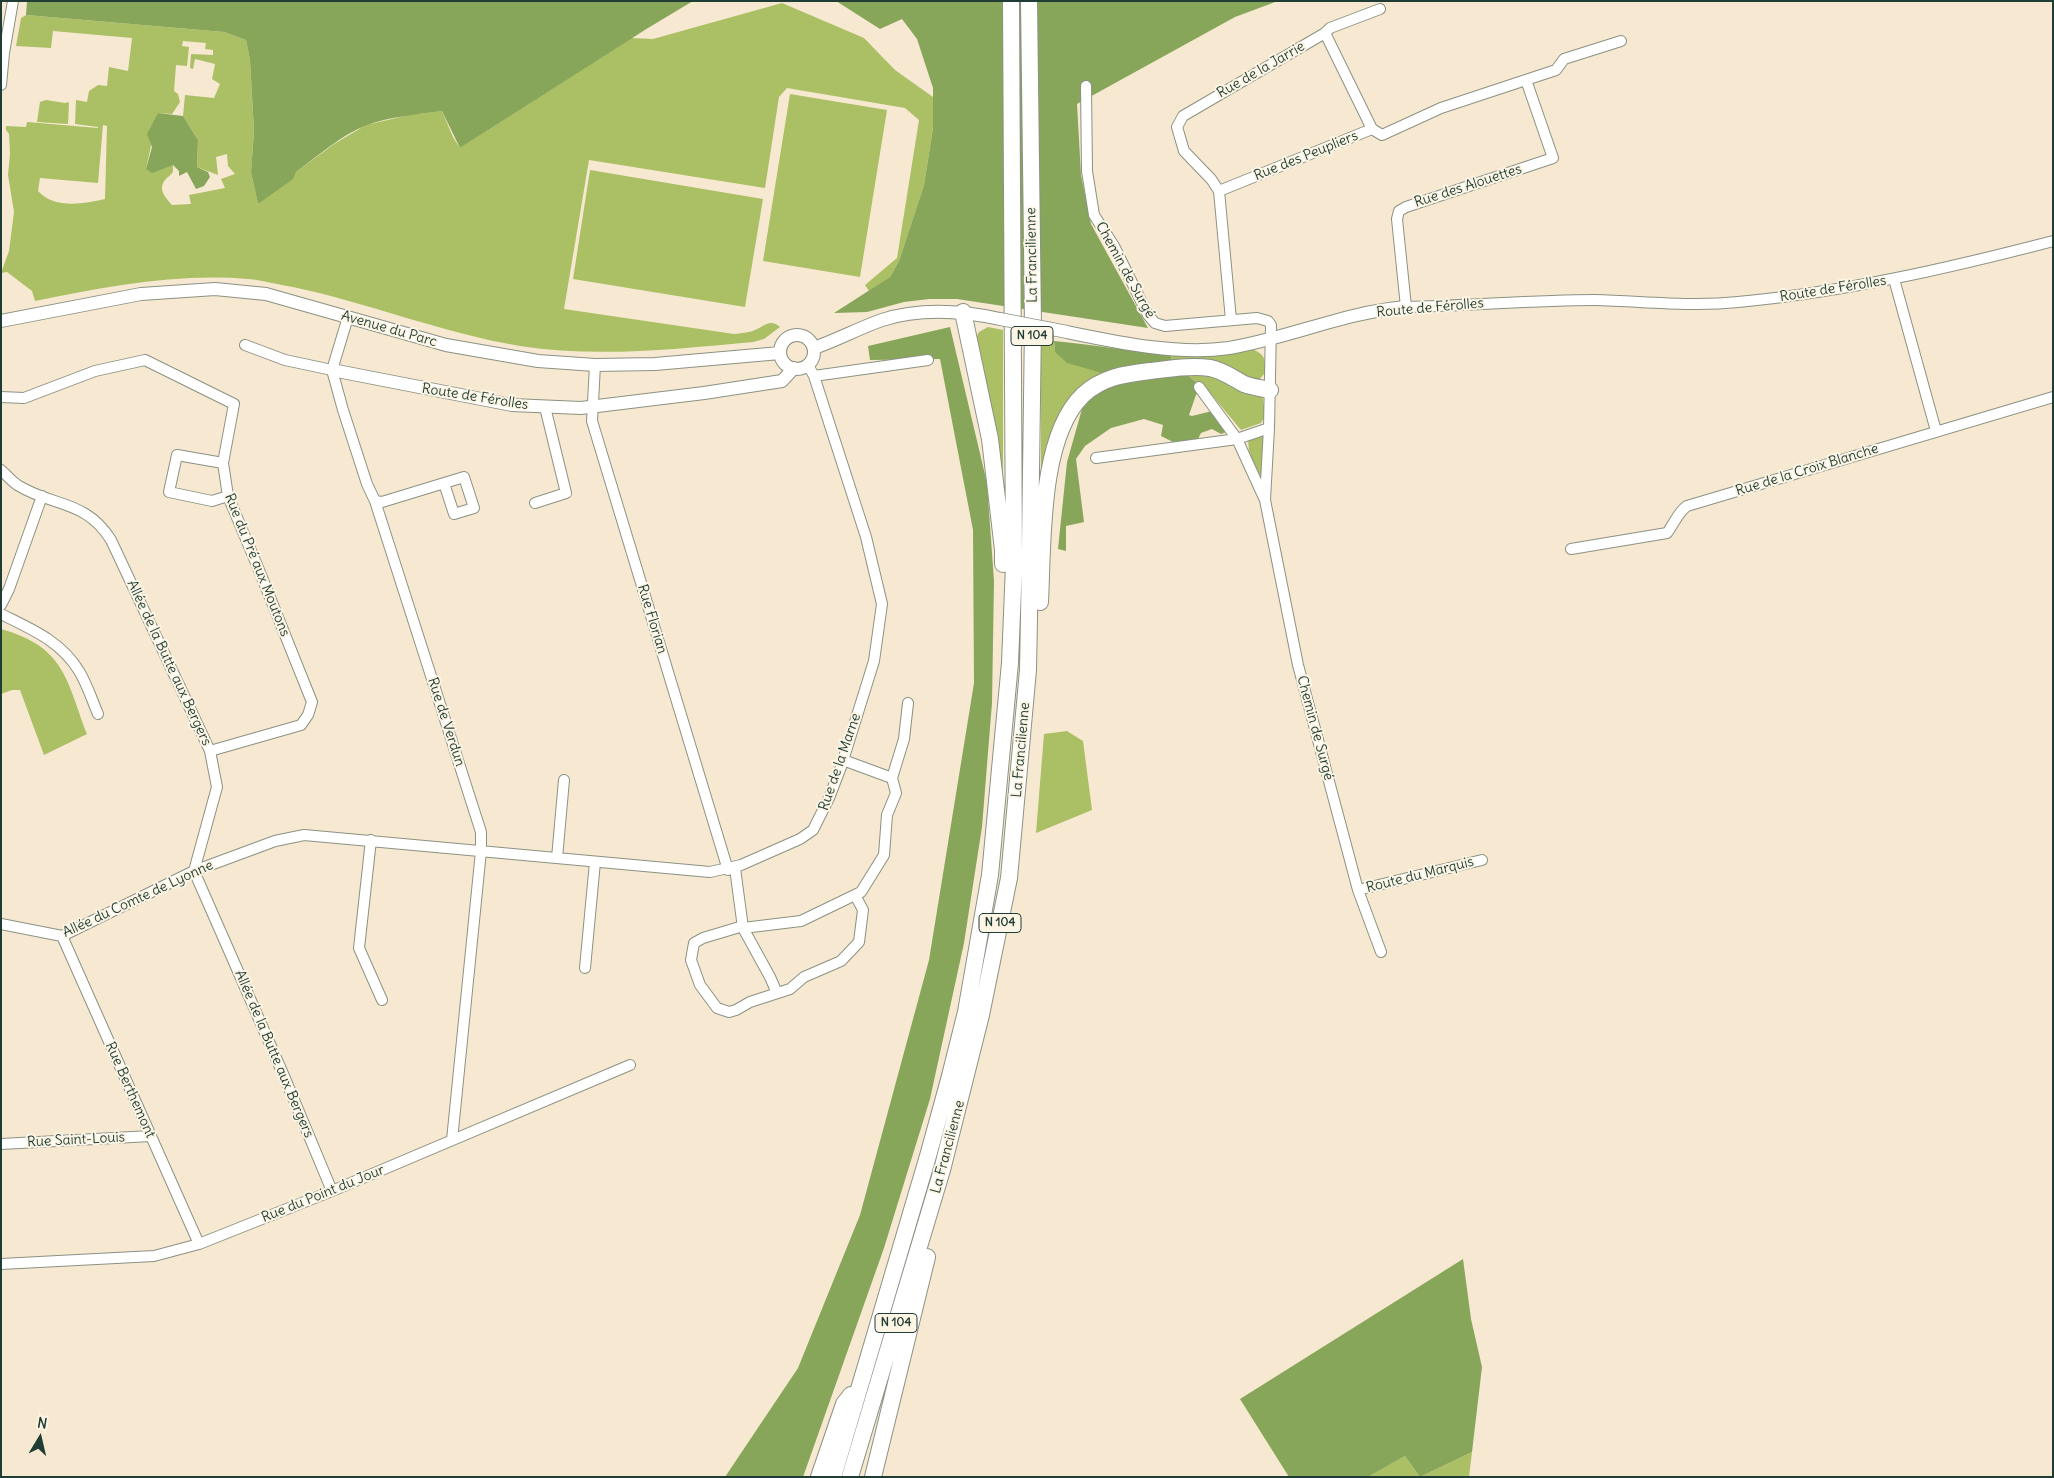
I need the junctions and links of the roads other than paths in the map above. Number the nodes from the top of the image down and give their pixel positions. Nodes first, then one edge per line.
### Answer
1 (13, 1) edge
2 (1011, 1) edge
3 (1029, 1) edge
4 (1380, 9) dead end
5 (1325, 33) junction
6 (1621, 40) dead end
7 (1526, 80) junction
8 (1, 85) edge
9 (1086, 86) dead end
10 (1372, 129) junction
11 (1219, 191) junction
12 (2053, 241) edge
13 (1894, 279) junction
14 (1406, 308) junction
15 (963, 312) junction
16 (348, 317) junction
17 (1231, 320) junction
18 (1, 321) edge
19 (1271, 338) junction
20 (245, 345) dead end
21 (814, 348) junction
22 (780, 353) junction
23 (928, 360) dead end
24 (594, 366) junction
25 (794, 368) junction
26 (332, 370) junction
27 (811, 370) junction
28 (1199, 387) dead end
29 (1270, 390) junction
30 (1, 397) edge
31 (2053, 397) edge
32 (594, 406) junction
33 (545, 407) junction
34 (1269, 428) junction
35 (1936, 431) junction
36 (1238, 439) junction
37 (1096, 458) dead end
38 (223, 463) junction
39 (1, 470) edge
40 (444, 484) dead end
41 (42, 496) junction
42 (228, 496) junction
43 (1265, 500) junction
44 (376, 501) junction
45 (535, 503) dead end
46 (1571, 549) dead end
47 (1, 605) edge
48 (1, 614) edge
49 (1010, 663) junction
50 (1028, 670) junction
51 (908, 704) dead end
52 (98, 714) dead end
53 (210, 751) junction
54 (843, 760) junction
55 (892, 778) junction
56 (564, 780) dead end
57 (371, 840) junction
58 (481, 851) junction
59 (557, 858) junction
60 (1482, 860) dead end
61 (595, 862) junction
62 (731, 869) junction
63 (194, 871) junction
64 (1358, 890) junction
65 (855, 895) junction
66 (1, 924) edge
67 (743, 927) junction
68 (62, 936) junction
69 (1381, 952) dead end
70 (584, 968) dead end
71 (777, 993) junction
72 (382, 1000) dead end
73 (630, 1065) dead end
74 (151, 1136) junction
75 (452, 1140) junction
76 (1, 1144) edge
77 (942, 1170) junction
78 (332, 1191) junction
79 (199, 1244) junction
80 (1, 1264) edge
81 (861, 1384) junction
82 (819, 1477) edge
83 (833, 1477) edge
84 (850, 1477) edge
85 (873, 1477) edge

1 - 8 street
2 - 49 highway, La Francilienne / N 104
3 - 50 highway, La Francilienne / N 104
4 - 5 street
5 - 10 street
5 - 11 street, Rue de la Jarrie
6 - 7 street, Rue des Peupliers
7 - 10 street, Rue des Peupliers
7 - 14 street, Rue des Alouettes
9 - 17 street, Chemin de Surgé
10 - 11 street, Rue des Peupliers
11 - 17 street
12 - 13 street, Route de Férolles
13 - 14 street, Route de Férolles
13 - 35 street
14 - 19 street, Route de Férolles
15 - 19 street, Route de Férolles, bridge
15 - 21 street, Route de Férolles
15 - 49 highway
16 - 18 street, Avenue du Parc
16 - 24 street, Avenue du Parc
16 - 26 street
17 - 19 street, Chemin de Surgé
19 - 29 street, Chemin de Surgé
20 - 26 street, Route de Férolles
21 - 22 street
21 - 27 street
22 - 24 street, Avenue du Parc
22 - 25 street
23 - 27 street
24 - 32 street, Rue Florian
25 - 27 street
25 - 32 street, Route de Férolles
26 - 33 street, Route de Férolles
26 - 44 street, Rue de Verdun
27 - 54 street, Rue de la Marne
28 - 36 street, Chemin de Surgé
29 - 34 street, Chemin de Surgé
29 - 50 highway
30 - 38 street, Rue du Pré aux Moutons
31 - 35 street, Rue de la Croix Blanche
32 - 33 street, Route de Férolles
32 - 62 street, Rue Florian
33 - 45 street
34 - 36 street
34 - 43 street, Chemin de Surgé
35 - 46 street, Rue de la Croix Blanche
36 - 37 street
36 - 43 street, Chemin de Surgé
38 - 42 street, Rue du Pré aux Moutons
38 - 42 street
39 - 41 street, Allée de la Butte aux Bergers
40 - 44 street
41 - 47 street
41 - 53 street, Allée de la Butte aux Bergers
42 - 53 street, Rue du Pré aux Moutons
43 - 64 street, Chemin de Surgé
44 - 58 street, Rue de Verdun
48 - 52 street
49 - 81 highway, La Francilienne / N 104
50 - 77 highway, La Francilienne / N 104
51 - 55 street
53 - 63 street, Allée de la Butte aux Bergers
54 - 55 street
54 - 62 street, Rue de la Marne
55 - 65 street
56 - 59 street
57 - 58 street, Allée du Comte de Lyonne
57 - 63 street, Allée du Comte de Lyonne
57 - 72 street
58 - 59 street, Rue de la Marne
58 - 75 street, Rue de Verdun
59 - 61 street, Rue de la Marne
60 - 64 street, Route du Marquis
61 - 62 street, Rue de la Marne
61 - 70 street
62 - 67 street, Rue Florian
63 - 68 street, Allée du Comte de Lyonne
63 - 78 street, Allée de la Butte aux Bergers
64 - 69 street, Chemin de Surgé
65 - 67 street
65 - 71 street
66 - 68 street, Allée du Comte de Lyonne
67 - 71 street
67 - 71 street
68 - 74 street, Rue Berthemont
73 - 75 street, Rue du Point du Jour
74 - 76 street, Rue Saint-Louis
74 - 79 street, Rue Berthemont
75 - 78 street, Rue du Point du Jour
77 - 84 highway, La Francilienne / N 104
77 - 85 highway
78 - 79 street, Rue du Point du Jour
79 - 80 street, Rue du Point du Jour
81 - 82 highway
81 - 83 highway, La Francilienne / N 104

